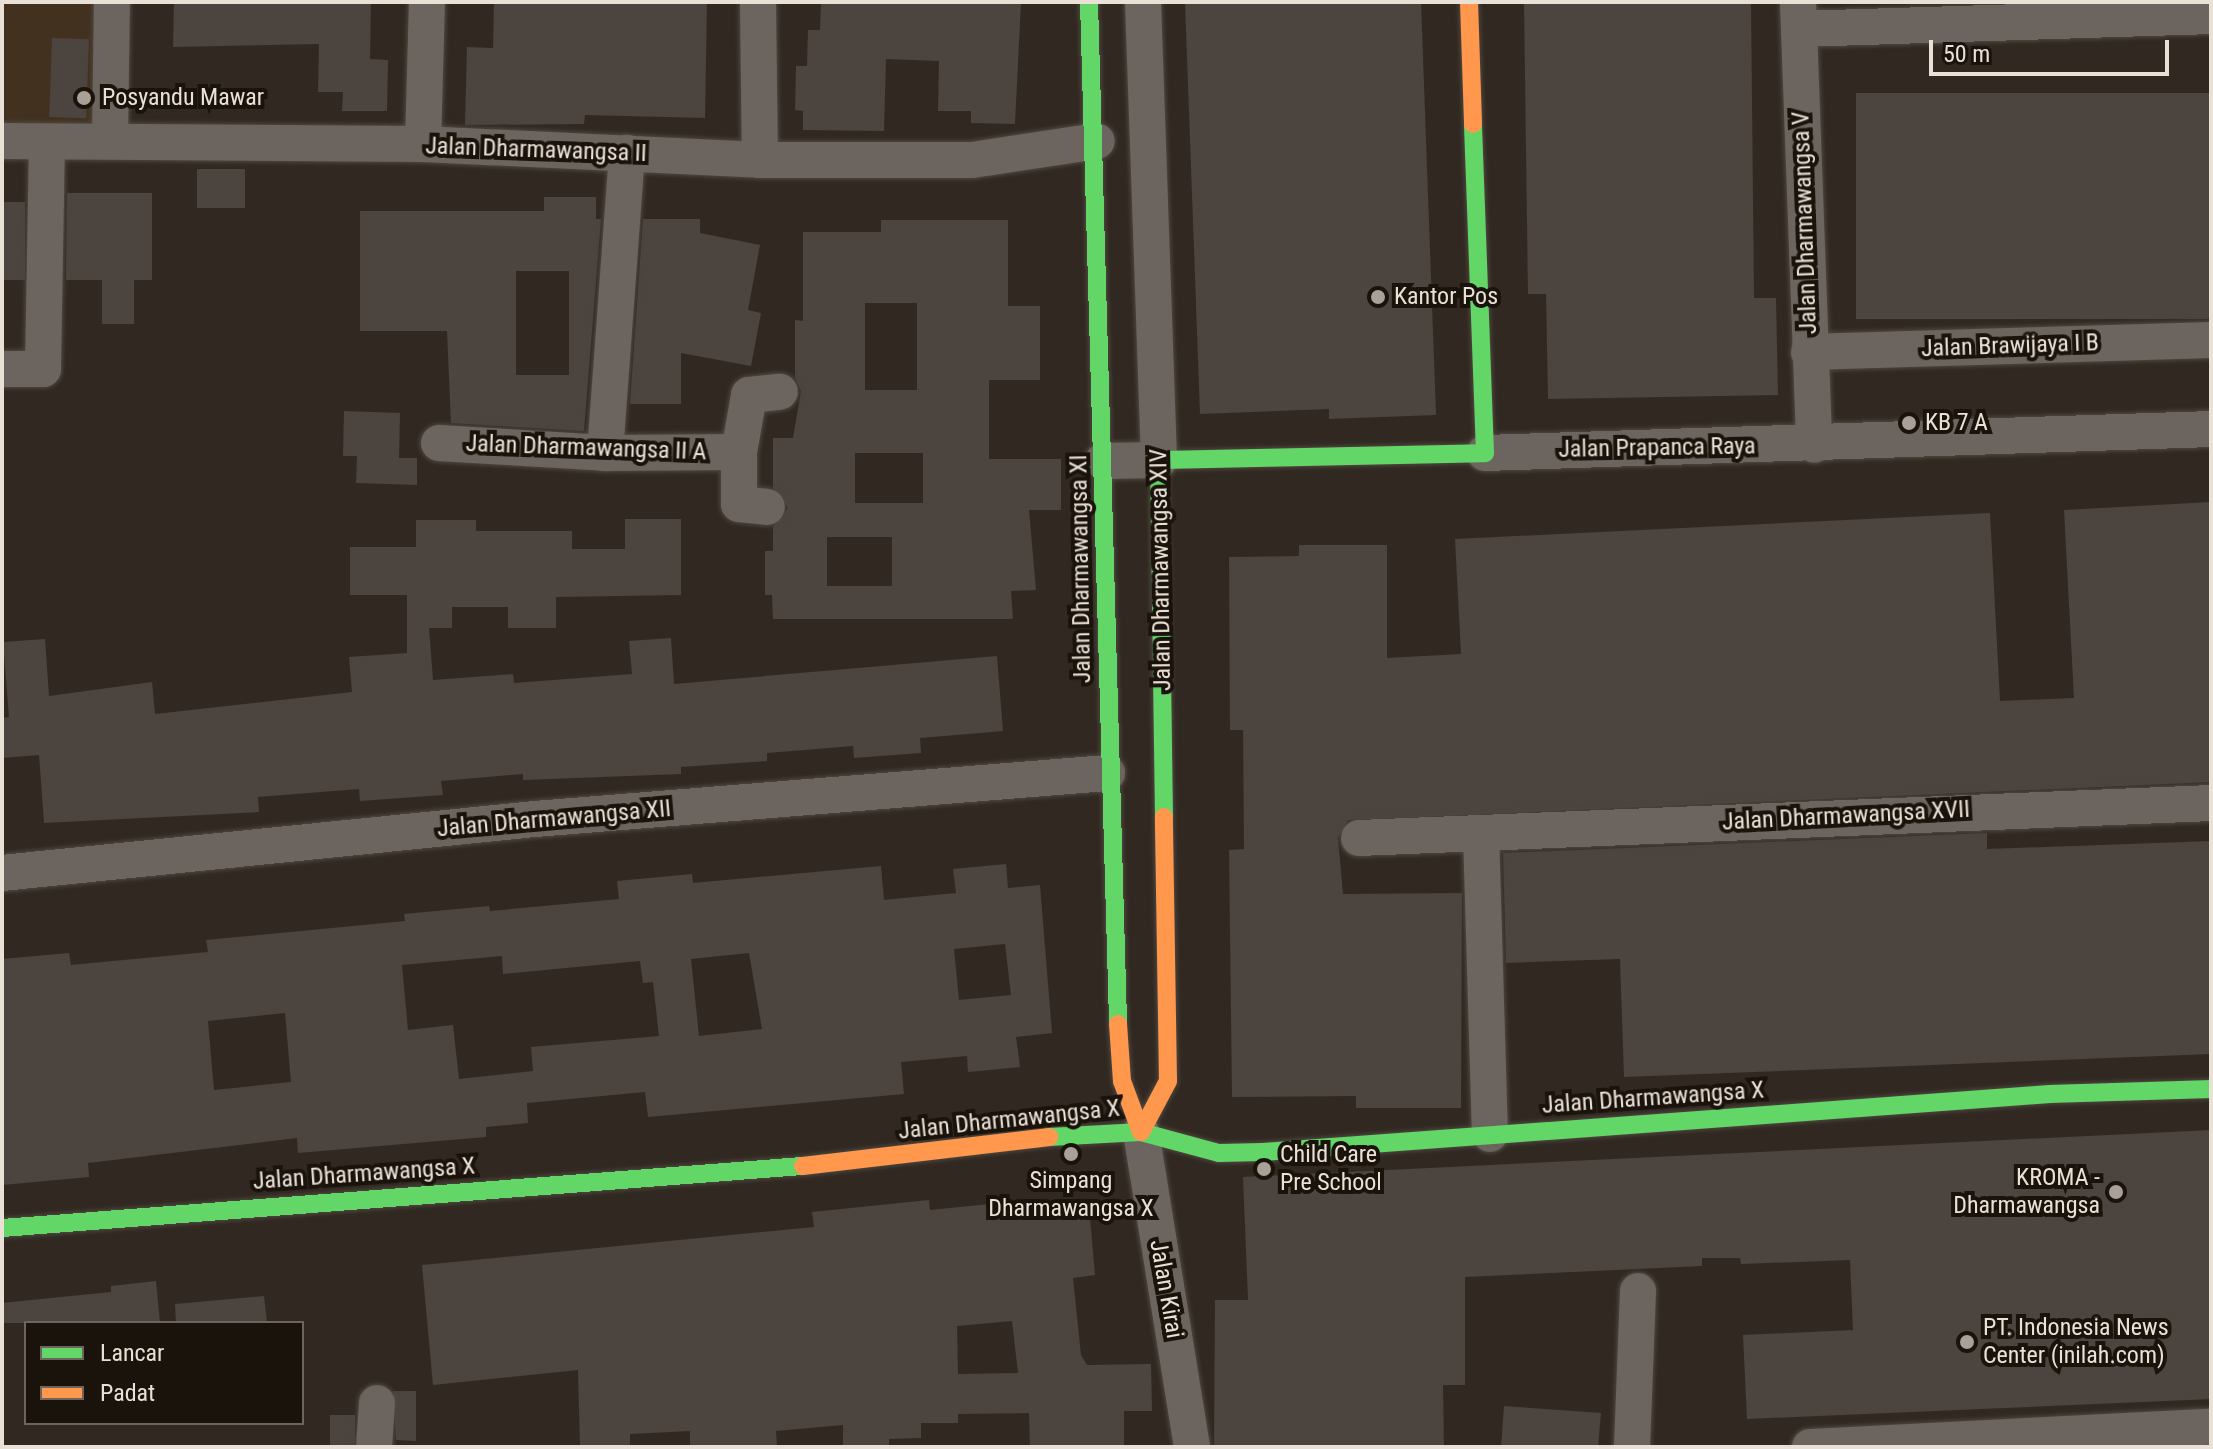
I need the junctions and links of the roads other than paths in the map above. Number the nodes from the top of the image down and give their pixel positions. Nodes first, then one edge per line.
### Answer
1 (112, 2) edge
2 (427, 2) edge
3 (758, 2) edge
4 (1089, 2) edge
5 (1143, 2) edge
6 (1469, 2) edge
7 (1799, 15) edge
8 (2211, 16) edge
9 (110, 140) junction
10 (2, 141) edge
11 (1097, 141) junction
12 (47, 143) junction
13 (423, 144) junction
14 (627, 153) junction
15 (760, 160) junction
16 (2211, 340) edge
17 (1809, 352) junction
18 (2, 369) edge
19 (780, 392) dead end
20 (2211, 429) edge
21 (439, 443) dead end
22 (1814, 445) junction
23 (739, 452) junction
24 (605, 453) junction
25 (1485, 453) junction
26 (1159, 460) junction
27 (1103, 461) junction
28 (767, 507) dead end
29 (1107, 773) junction
30 (2211, 803) edge
31 (1481, 833) junction
32 (1359, 838) dead end
33 (2, 873) edge
34 (2211, 1089) edge
35 (1141, 1132) junction
36 (1490, 1134) junction
37 (2, 1228) edge
38 (1638, 1291) dead end
39 (377, 1403) dead end
40 (2211, 1427) edge
41 (374, 1447) edge
42 (1192, 1447) edge
43 (1632, 1447) edge
44 (1810, 1447) edge

1 - 9 street
2 - 13 street
3 - 15 street
4 - 11 street, Jalan Dharmawangsa XI
5 - 26 street, Jalan Dharmawangsa XIV
6 - 25 street
7 - 8 street
7 - 17 street, Jalan Dharmawangsa V
9 - 12 street, Jalan Dharmawangsa II
9 - 13 street, Jalan Dharmawangsa II
10 - 12 street, Jalan Dharmawangsa II
11 - 15 street, Jalan Dharmawangsa II
11 - 27 street, Jalan Dharmawangsa XI
12 - 18 street
13 - 14 street, Jalan Dharmawangsa II
14 - 15 street, Jalan Dharmawangsa II
14 - 24 street
16 - 17 street, Jalan Brawijaya I B
17 - 22 street, Jalan Dharmawangsa V
19 - 23 street, Jalan Dharmawangsa II A
20 - 22 street, Jalan Prapanca Raya
21 - 24 street, Jalan Dharmawangsa II A
22 - 25 street, Jalan Prapanca Raya
23 - 24 street, Jalan Dharmawangsa II A
23 - 28 street
25 - 26 street, Jalan Prapanca Raya
26 - 27 street, Jalan Prapanca Raya
26 - 35 street, Jalan Dharmawangsa XIV
27 - 29 street, Jalan Dharmawangsa XI
29 - 33 street, Jalan Dharmawangsa XII
29 - 35 street, Jalan Dharmawangsa XI
30 - 31 street, Jalan Dharmawangsa XVII
31 - 32 street, Jalan Dharmawangsa XVII
31 - 36 street
34 - 36 street, Jalan Dharmawangsa X
35 - 36 street, Jalan Dharmawangsa X
35 - 37 street, Jalan Dharmawangsa X
35 - 42 street, Jalan Kirai
38 - 43 street
39 - 41 street
40 - 44 street

